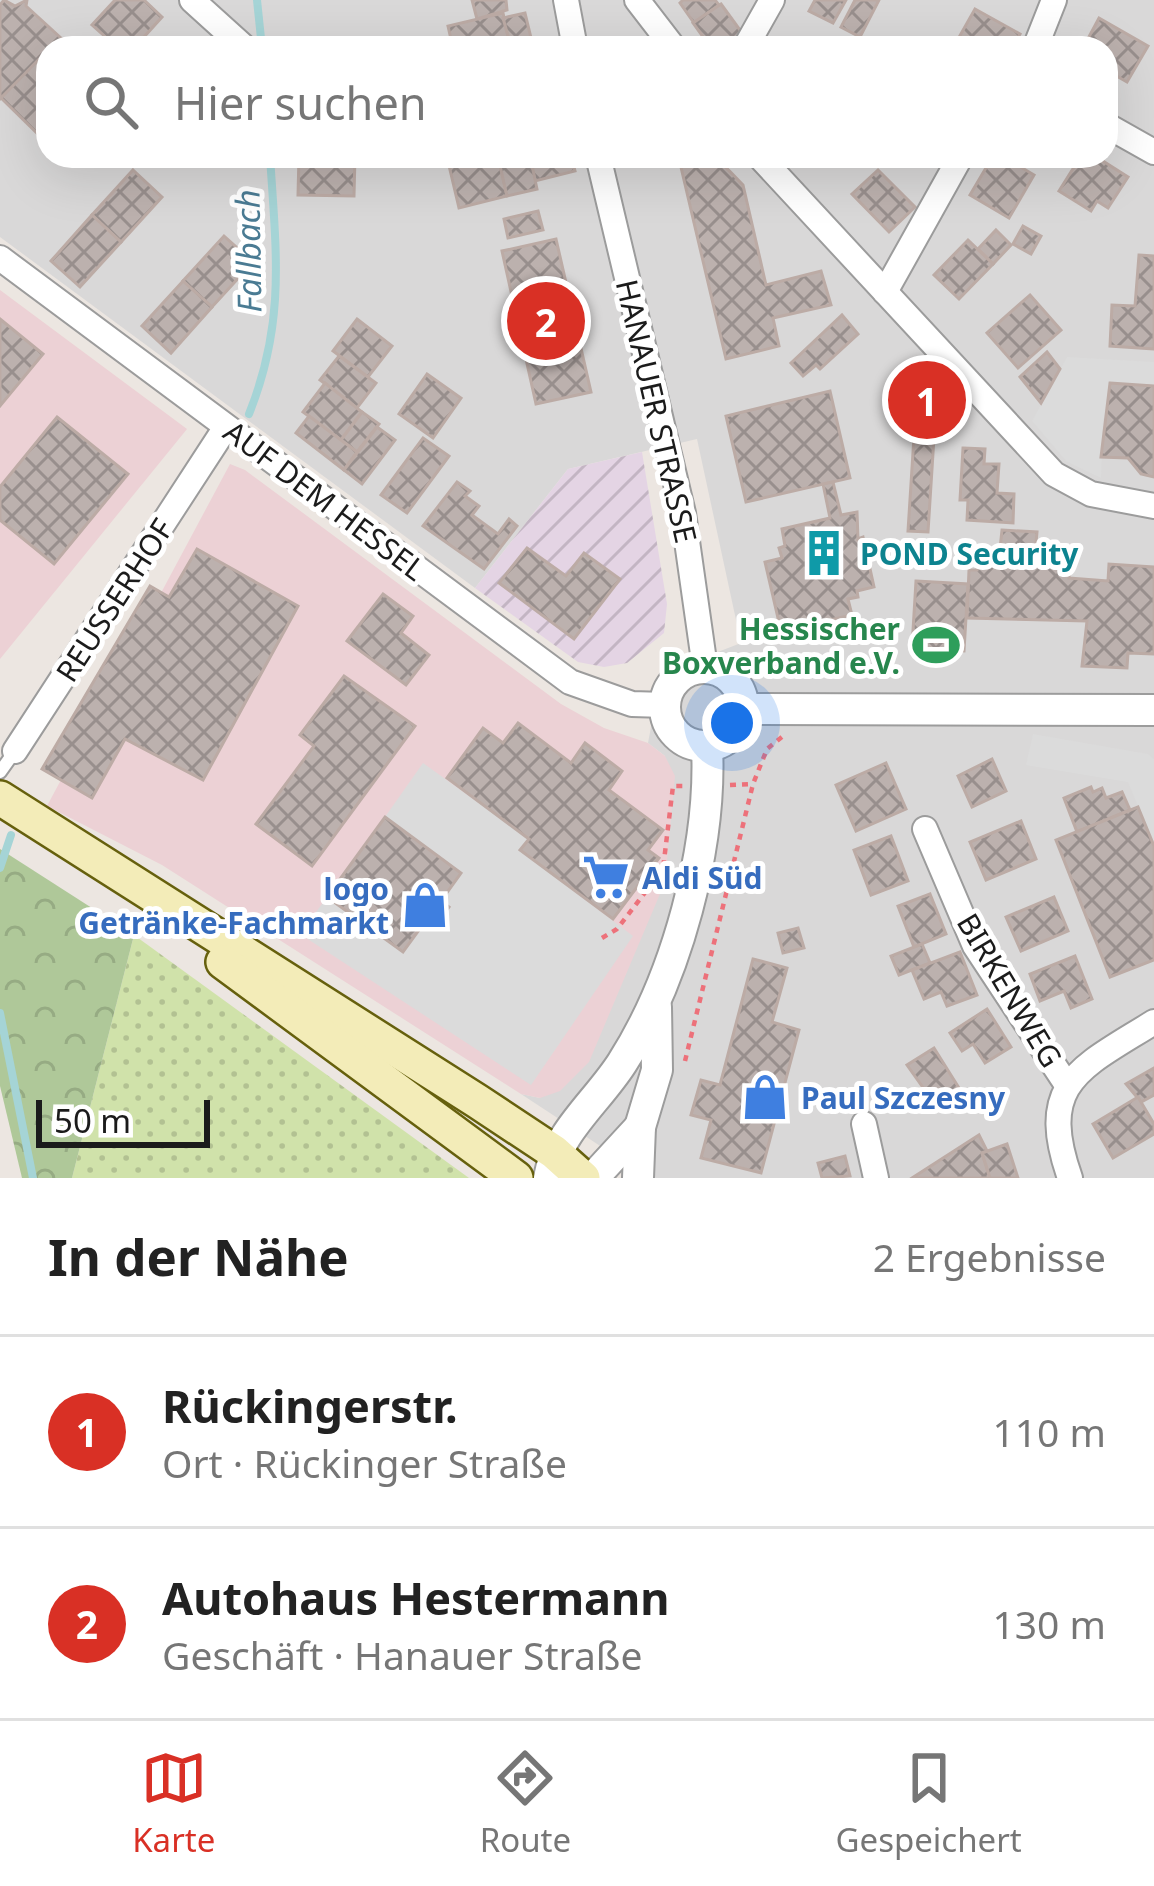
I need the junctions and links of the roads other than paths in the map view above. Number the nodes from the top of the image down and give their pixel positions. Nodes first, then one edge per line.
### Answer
1 (193, 0) edge
2 (566, 0) edge
3 (637, 0) edge
4 (772, 0) edge
5 (1054, 0) edge
6 (231, 36) edge
7 (573, 36) edge
8 (665, 36) edge
9 (752, 36) edge
10 (1039, 36) edge
11 (1118, 132) edge
12 (1154, 152) edge
13 (601, 168) edge
14 (770, 168) edge
15 (955, 168) edge
16 (0, 258) edge
17 (885, 292) junction
18 (226, 427) junction
19 (1154, 506) edge
20 (705, 668) junction
21 (665, 705) junction
22 (743, 709) junction
23 (1154, 710) edge
24 (707, 746) junction
25 (16, 751) joint
26 (0, 772) edge
27 (0, 798) edge
28 (38, 822) junction
29 (925, 830) dead end
30 (656, 1001) junction
31 (1154, 1022) edge
32 (1067, 1084) junction
33 (864, 1124) dead end
34 (640, 1127) junction
35 (551, 1165) edge
36 (516, 1178) edge
37 (583, 1178) edge
38 (593, 1178) edge
39 (638, 1178) edge
40 (876, 1178) edge
41 (1070, 1178) edge

1 - 6 street
2 - 7 street
3 - 8 street
4 - 9 street
5 - 10 street
11 - 12 street
13 - 20 street, HANAUER STRASSE
14 - 17 street
15 - 17 street
16 - 18 street, AUF DEM HESSEL
17 - 19 street
18 - 21 street, AUF DEM HESSEL
18 - 25 street, REUSSERHOF
20 - 21 street
20 - 22 street
21 - 24 street
22 - 23 street
22 - 24 street
24 - 30 street
25 - 26 lane, REUSSERHOF
27 - 28 main road
28 - 35 main road
28 - 36 main road
29 - 32 street, BIRKENWEG
30 - 34 street
30 - 35 street
31 - 32 street
32 - 41 street
33 - 40 street
34 - 38 street
34 - 39 street
35 - 37 main road

